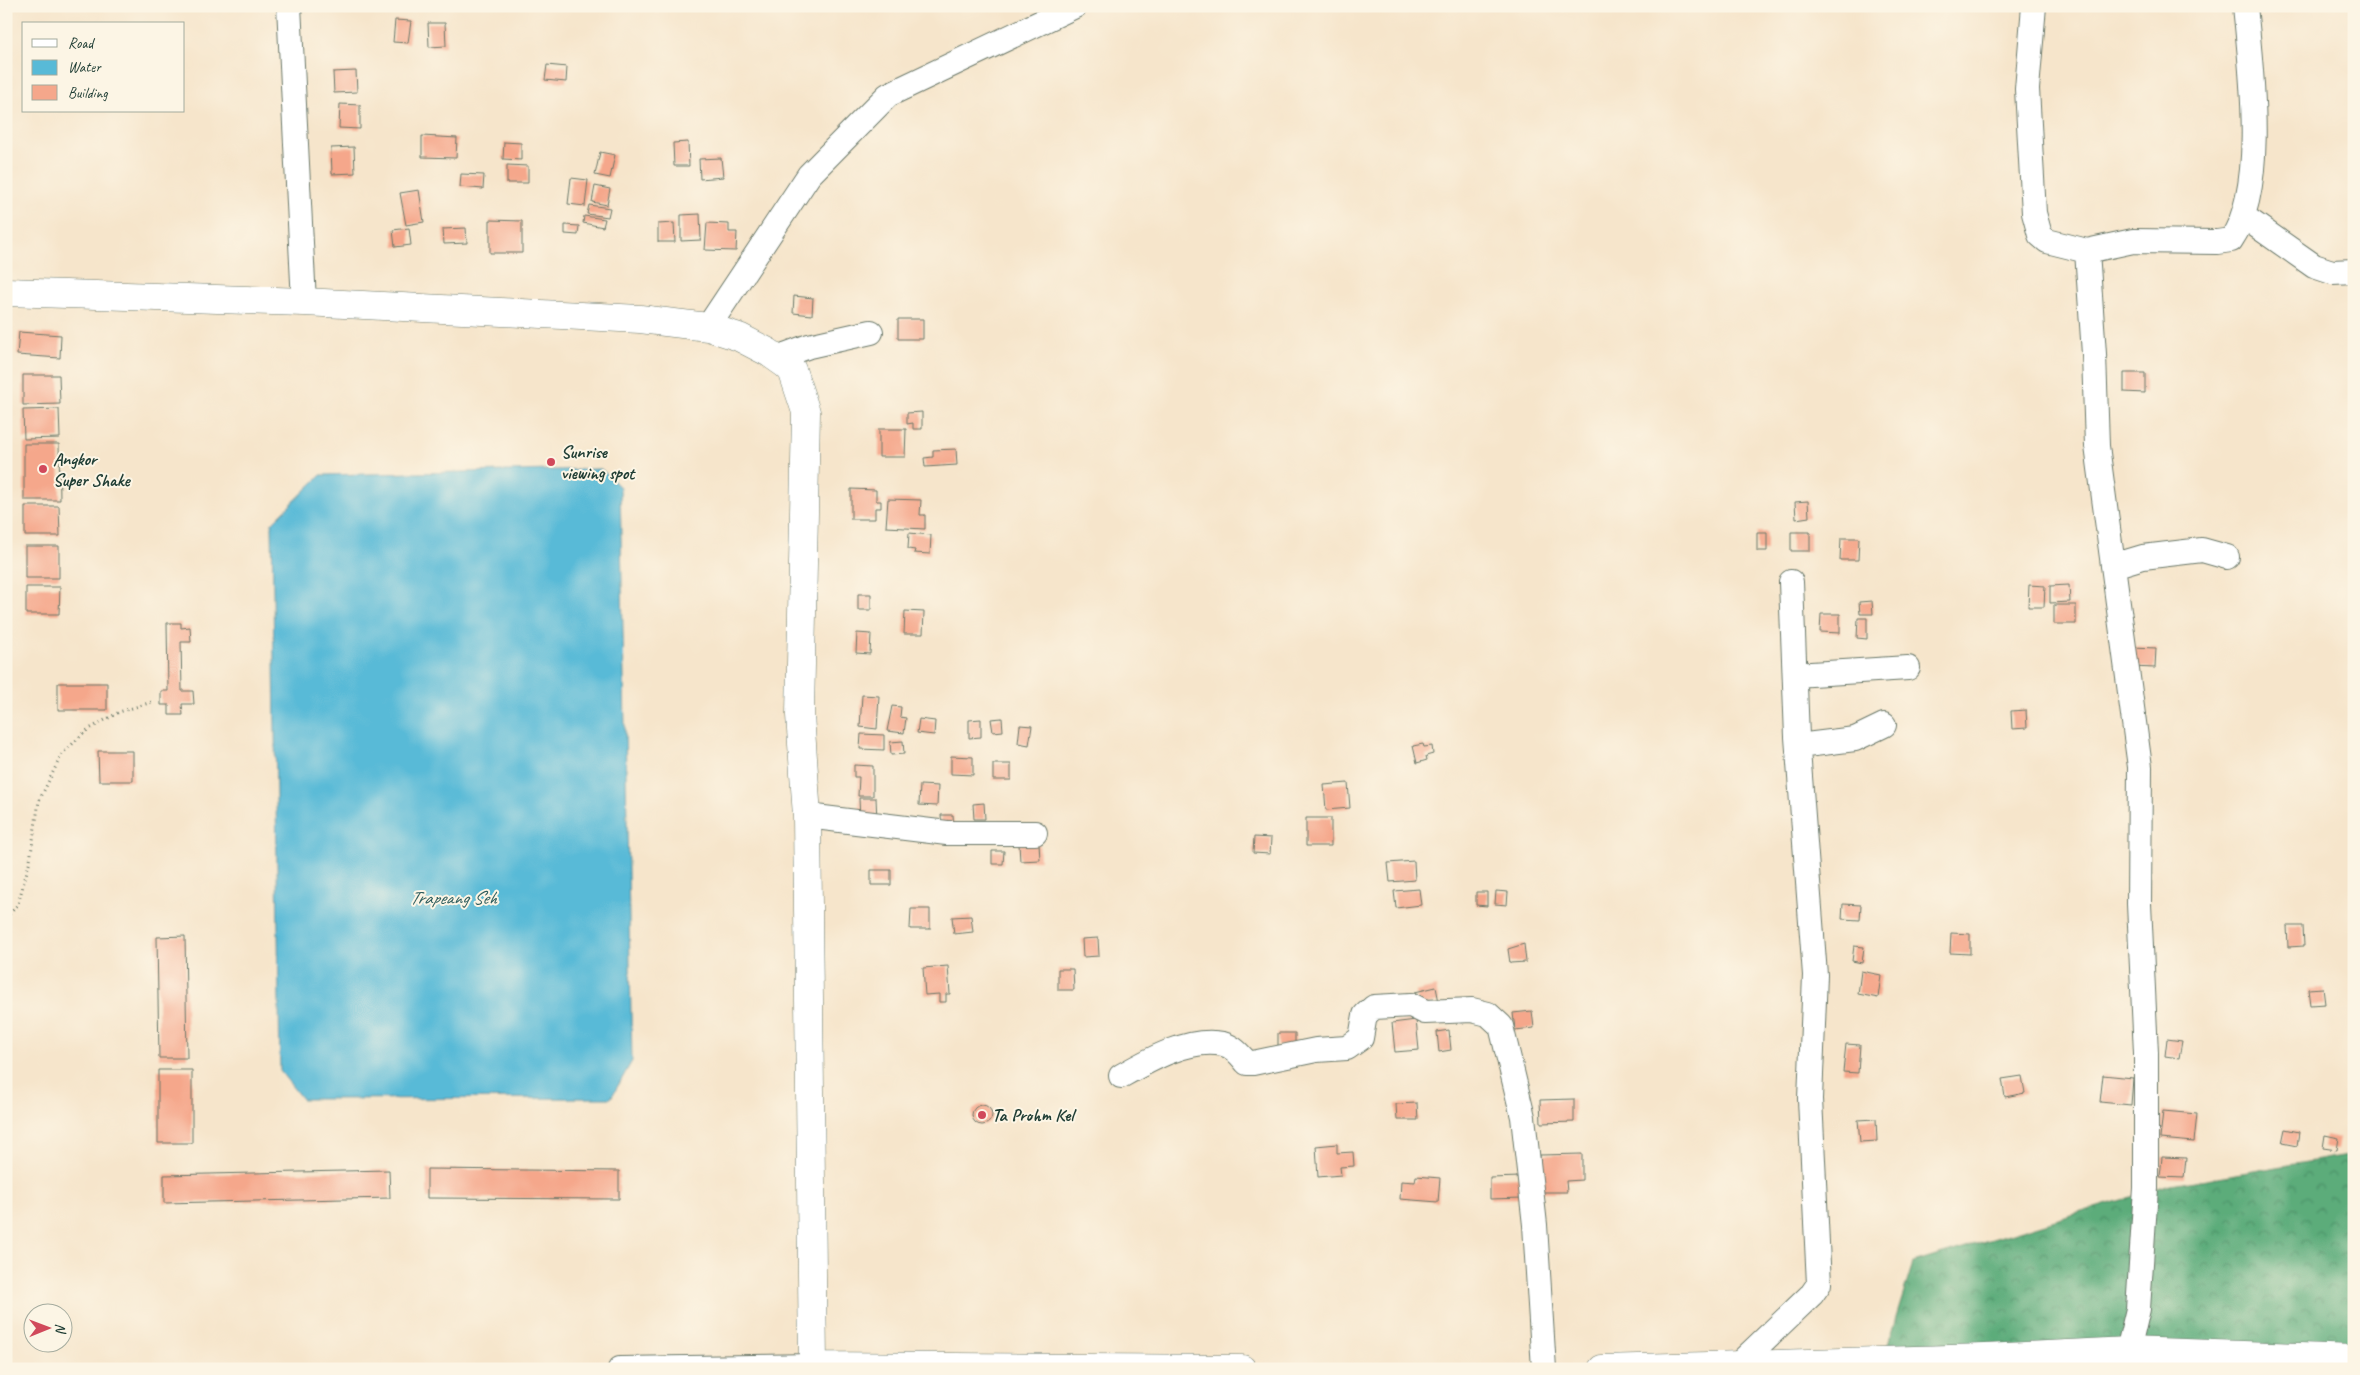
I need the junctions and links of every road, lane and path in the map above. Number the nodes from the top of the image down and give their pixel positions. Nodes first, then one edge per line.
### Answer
1 (289, 6) edge
2 (1075, 6) edge
3 (2034, 6) edge
4 (2245, 6) edge
5 (2243, 216) junction
6 (2087, 251) junction
7 (2354, 271) edge
8 (6, 292) edge
9 (304, 302) junction
10 (708, 327) junction
11 (871, 332) dead end
12 (777, 358) junction
13 (2227, 557) dead end
14 (2113, 566) junction
15 (1791, 582) dead end
16 (1908, 668) dead end
17 (1795, 675) junction
18 (152, 702) dead end
19 (1884, 725) dead end
20 (1798, 746) junction
21 (807, 816) junction
22 (1036, 833) dead end
23 (6, 918) edge
24 (1121, 1076) dead end
25 (2128, 1352) junction
26 (2354, 1359) edge
27 (1985, 1363) edge
28 (1739, 1364) junction
29 (813, 1366) junction
30 (620, 1369) edge
31 (1242, 1369) edge
32 (1544, 1369) edge
33 (1602, 1369) edge

1 - 9 street
2 - 10 street
3 - 6 street
4 - 5 street
5 - 6 street
5 - 7 street
6 - 14 street
8 - 9 main road
9 - 10 main road
10 - 12 main road
11 - 12 street
12 - 21 main road
13 - 14 street
14 - 25 street
15 - 17 street
16 - 17 street
17 - 20 street
18 - 23 path
19 - 20 street
20 - 28 street
21 - 22 street
21 - 29 main road
24 - 32 street
25 - 26 main road
25 - 27 main road
27 - 28 main road
28 - 33 main road
29 - 30 street
29 - 31 main road

